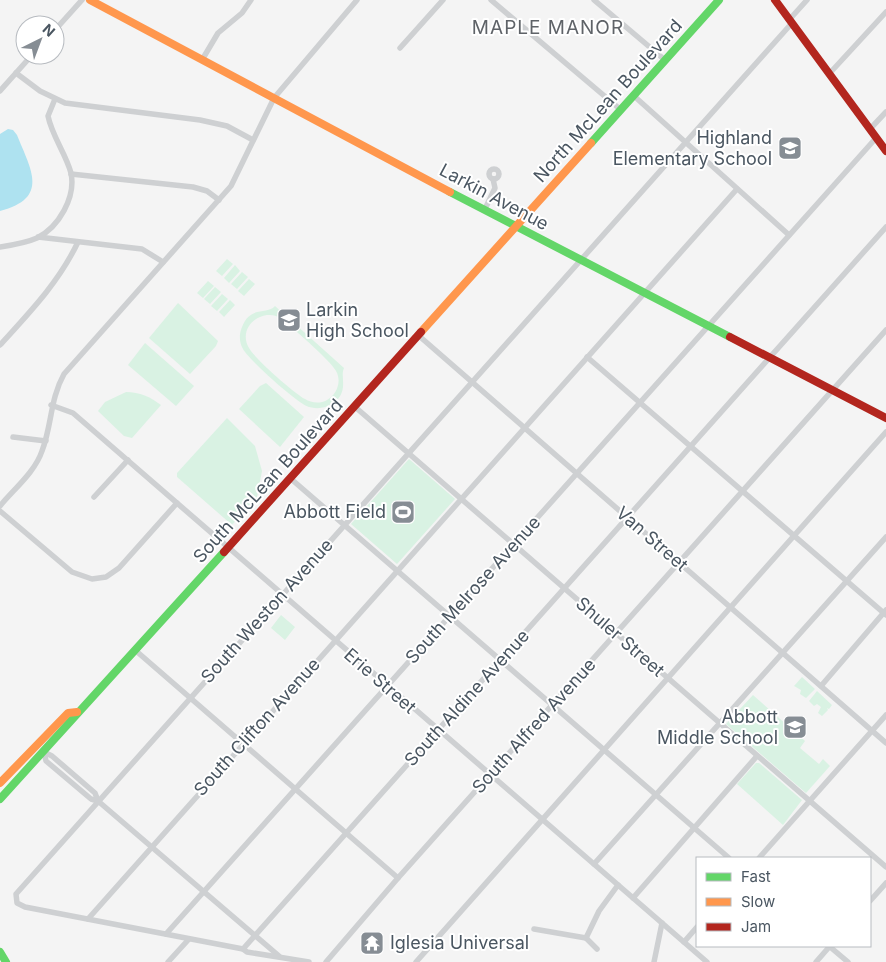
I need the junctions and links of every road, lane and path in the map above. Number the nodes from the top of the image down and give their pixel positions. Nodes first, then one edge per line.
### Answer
1 (82, 0) edge
2 (90, 0) edge
3 (251, 0) edge
4 (357, 0) edge
5 (443, 0) edge
6 (491, 0) edge
7 (594, 0) edge
8 (719, 0) edge
9 (775, 0) edge
10 (807, 0) edge
11 (886, 12) edge
12 (65, 19) edge
13 (790, 21) junction
14 (400, 48) dead end
15 (202, 60) junction
16 (665, 60) junction
17 (23, 65) edge
18 (16, 73) junction
19 (829, 74) junction
20 (0, 91) edge
21 (634, 96) junction
22 (274, 98) junction
23 (55, 99) junction
24 (621, 110) junction
25 (886, 112) edge
26 (870, 129) junction
27 (876, 138) junction
28 (253, 140) junction
29 (686, 142) junction
30 (886, 151) edge
31 (71, 174) junction
32 (493, 179) dead end
33 (737, 189) junction
34 (219, 200) junction
35 (485, 209) junction
36 (516, 226) junction
37 (886, 227) edge
38 (789, 235) junction
39 (38, 237) junction
40 (78, 242) junction
41 (0, 247) edge
42 (581, 260) junction
43 (163, 262) junction
44 (478, 267) joint
45 (644, 292) junction
46 (708, 326) junction
47 (886, 330) edge
48 (418, 334) junction
49 (0, 345) edge
50 (587, 357) junction
51 (770, 358) junction
52 (471, 382) junction
53 (833, 390) junction
54 (640, 402) junction
55 (51, 405) junction
56 (354, 406) junction
57 (886, 418) edge
58 (524, 428) junction
59 (886, 432) edge
60 (13, 437) dead end
61 (46, 441) junction
62 (691, 446) junction
63 (407, 453) junction
64 (128, 460) junction
65 (577, 473) junction
66 (290, 478) junction
67 (743, 491) junction
68 (94, 498) dead end
69 (460, 499) junction
70 (176, 503) junction
71 (0, 506) edge
72 (0, 511) edge
73 (628, 518) junction
74 (343, 524) junction
75 (794, 536) junction
76 (886, 537) edge
77 (513, 545) junction
78 (228, 548) junction
79 (680, 563) junction
80 (397, 571) junction
81 (847, 581) junction
82 (564, 589) junction
83 (281, 595) junction
84 (731, 608) junction
85 (885, 612) edge
86 (449, 616) junction
87 (616, 633) junction
88 (334, 641) junction
89 (135, 650) junction
90 (783, 652) junction
91 (501, 660) junction
92 (668, 678) junction
93 (387, 686) junction
94 (821, 686) junction
95 (190, 697) junction
96 (552, 705) junction
97 (77, 712) junction
98 (886, 715) edge
99 (720, 723) junction
100 (438, 731) junction
101 (872, 731) junction
102 (243, 743) junction
103 (886, 743) edge
104 (604, 750) junction
105 (44, 752) junction
106 (758, 756) junction
107 (490, 776) junction
108 (0, 783) edge
109 (295, 788) junction
110 (656, 795) junction
111 (0, 799) edge
112 (98, 801) junction
113 (809, 801) junction
114 (541, 820) junction
115 (694, 828) junction
116 (346, 833) junction
117 (151, 847) junction
118 (728, 857) edge
119 (760, 857) edge
120 (594, 864) junction
121 (886, 868) edge
122 (398, 878) junction
123 (886, 883) edge
124 (618, 885) junction
125 (203, 891) junction
126 (633, 898) junction
127 (871, 900) edge
128 (88, 919) junction
129 (662, 923) junction
130 (696, 928) edge
131 (534, 929) dead end
132 (166, 934) junction
133 (255, 936) junction
134 (189, 938) junction
135 (586, 938) junction
136 (684, 942) junction
137 (829, 947) edge
138 (831, 947) edge
139 (243, 949) junction
140 (597, 949) dead end
141 (0, 952) edge
142 (279, 956) junction
143 (6, 962) edge
144 (168, 962) edge
145 (309, 962) edge
146 (326, 962) edge
147 (416, 962) edge
148 (654, 962) edge
149 (707, 962) edge
150 (816, 962) edge
151 (848, 962) edge

1 - 12 street
2 - 15 main road, Larkin Avenue
3 - 15 street
4 - 22 street
5 - 14 street
6 - 24 street
7 - 16 street
8 - 16 main road, North McLean Boulevard
9 - 13 main road
10 - 13 street, South Weston Avenue
11 - 19 street
13 - 19 main road
13 - 29 street, South Weston Avenue
15 - 22 main road, Larkin Avenue
16 - 21 main road, North McLean Boulevard
17 - 18 street
18 - 20 street
18 - 23 street
19 - 26 main road
21 - 24 main road, North McLean Boulevard
21 - 29 street
22 - 28 street
22 - 35 main road, Larkin Avenue
23 - 28 street
23 - 31 street
24 - 36 main road, North McLean Boulevard
25 - 26 street
26 - 27 main road
27 - 30 main road
27 - 38 street, South Melrose Avenue
28 - 34 street
29 - 33 street
29 - 42 street, South Weston Avenue
31 - 34 street
31 - 39 street
32 - 35 street
33 - 38 street
33 - 45 street, South Clifton Avenue
34 - 43 street
35 - 36 main road, Larkin Avenue
36 - 42 main road, Larkin Avenue
36 - 44 main road, North McLean Boulevard
37 - 51 street, South Aldine Avenue
38 - 46 street, South Melrose Avenue
39 - 40 street
39 - 41 street
40 - 43 street
40 - 49 street
42 - 45 main road, Larkin Avenue
42 - 52 street, South Weston Avenue
43 - 55 street
44 - 48 main road, South McLean Boulevard
45 - 46 main road, Larkin Avenue
45 - 50 street, South Clifton Avenue
46 - 51 main road, Larkin Avenue
46 - 54 street, South Melrose Avenue
47 - 53 street, South Alfred Avenue
48 - 52 street, Van Street
48 - 56 main road, South McLean Boulevard
50 - 54 street
50 - 58 street, South Clifton Avenue
51 - 53 main road, Larkin Avenue
51 - 62 street, South Aldine Avenue
52 - 58 street, Van Street
52 - 63 street, South Weston Avenue
53 - 57 main road, Larkin Avenue
53 - 67 street, South Alfred Avenue
54 - 62 street
54 - 65 street, South Melrose Avenue
55 - 61 street
55 - 64 street, Erie Street
56 - 63 street, Shuler Street
56 - 66 main road, South McLean Boulevard
58 - 65 street, Van Street
58 - 69 street, South Clifton Avenue
59 - 75 street
60 - 61 street
61 - 71 street
62 - 67 street
62 - 73 street, South Aldine Avenue
63 - 69 street, Shuler Street
63 - 74 street, South Weston Avenue
64 - 68 street
64 - 70 street, Erie Street
65 - 73 street, Van Street
65 - 77 street, South Melrose Avenue
66 - 74 street
66 - 78 main road, South McLean Boulevard
67 - 75 street
67 - 79 street, South Alfred Avenue
69 - 77 street, Shuler Street
69 - 80 street, South Clifton Avenue
70 - 72 street
70 - 78 street, Erie Street
73 - 79 street, Van Street
73 - 82 street, South Aldine Avenue
74 - 80 street
74 - 83 street, South Weston Avenue
75 - 81 street
75 - 84 street
76 - 81 street
77 - 82 street, Shuler Street
77 - 86 street, South Melrose Avenue
78 - 83 street, Erie Street
78 - 89 main road, South McLean Boulevard
79 - 84 street, Van Street
79 - 87 street, South Alfred Avenue
80 - 86 street
80 - 88 street, South Clifton Avenue
81 - 85 street
81 - 90 street
82 - 87 street, Shuler Street
82 - 91 street, South Aldine Avenue
83 - 88 street, Erie Street
83 - 95 street, South Weston Avenue
84 - 90 street, Van Street
84 - 92 street
85 - 94 street
86 - 91 street
86 - 93 street, South Melrose Avenue
87 - 92 street, Shuler Street
87 - 96 street, South Alfred Avenue
88 - 93 street, Erie Street
88 - 102 street, South Clifton Avenue
89 - 95 street
89 - 97 main road, South McLean Boulevard
90 - 94 street, Van Street
90 - 99 street
91 - 96 street
91 - 100 street, South Aldine Avenue
92 - 99 street, Shuler Street
92 - 104 street
93 - 100 street, Erie Street
93 - 109 street, South Melrose Avenue
94 - 101 street, Van Street
95 - 102 street
95 - 112 street, South Weston Avenue
96 - 104 street
96 - 107 street, South Alfred Avenue
97 - 105 main road, South McLean Boulevard
97 - 108 main road, South McLean Boulevard
98 - 101 street
99 - 106 street, Shuler Street
99 - 110 street
100 - 107 street, Erie Street
100 - 116 street, South Aldine Avenue
101 - 103 street, Van Street
101 - 113 street
102 - 109 street
102 - 117 street, South Clifton Avenue
104 - 110 street
104 - 114 street
105 - 111 main road, South McLean Boulevard
105 - 112 street
106 - 113 street, Shuler Street
106 - 115 street
107 - 114 street, Erie Street
107 - 122 street, South Alfred Avenue
109 - 116 street
109 - 125 street, South Melrose Avenue
110 - 115 street
110 - 120 street
112 - 117 street
112 - 128 street, South Weston Avenue
113 - 119 street
113 - 121 street, Shuler Street
114 - 120 street, Erie Street
114 - 147 street
115 - 118 street
115 - 126 street
116 - 122 street
116 - 133 street, South Aldine Avenue
117 - 125 street
117 - 128 street, South Clifton Avenue
120 - 124 street, Erie Street
122 - 146 street, South Alfred Avenue
123 - 127 street
124 - 126 street, Erie Street
124 - 135 street
125 - 132 street, South Melrose Avenue
125 - 133 street
126 - 129 street, Erie Street
128 - 132 street
129 - 136 street, Erie Street
129 - 148 street
130 - 136 street
131 - 135 street
132 - 134 street
133 - 139 street, South Aldine Avenue
133 - 142 street
134 - 139 street
134 - 144 street
135 - 140 street
136 - 149 street, Erie Street
137 - 150 street
138 - 151 street
139 - 142 street
141 - 143 main road
142 - 145 street

